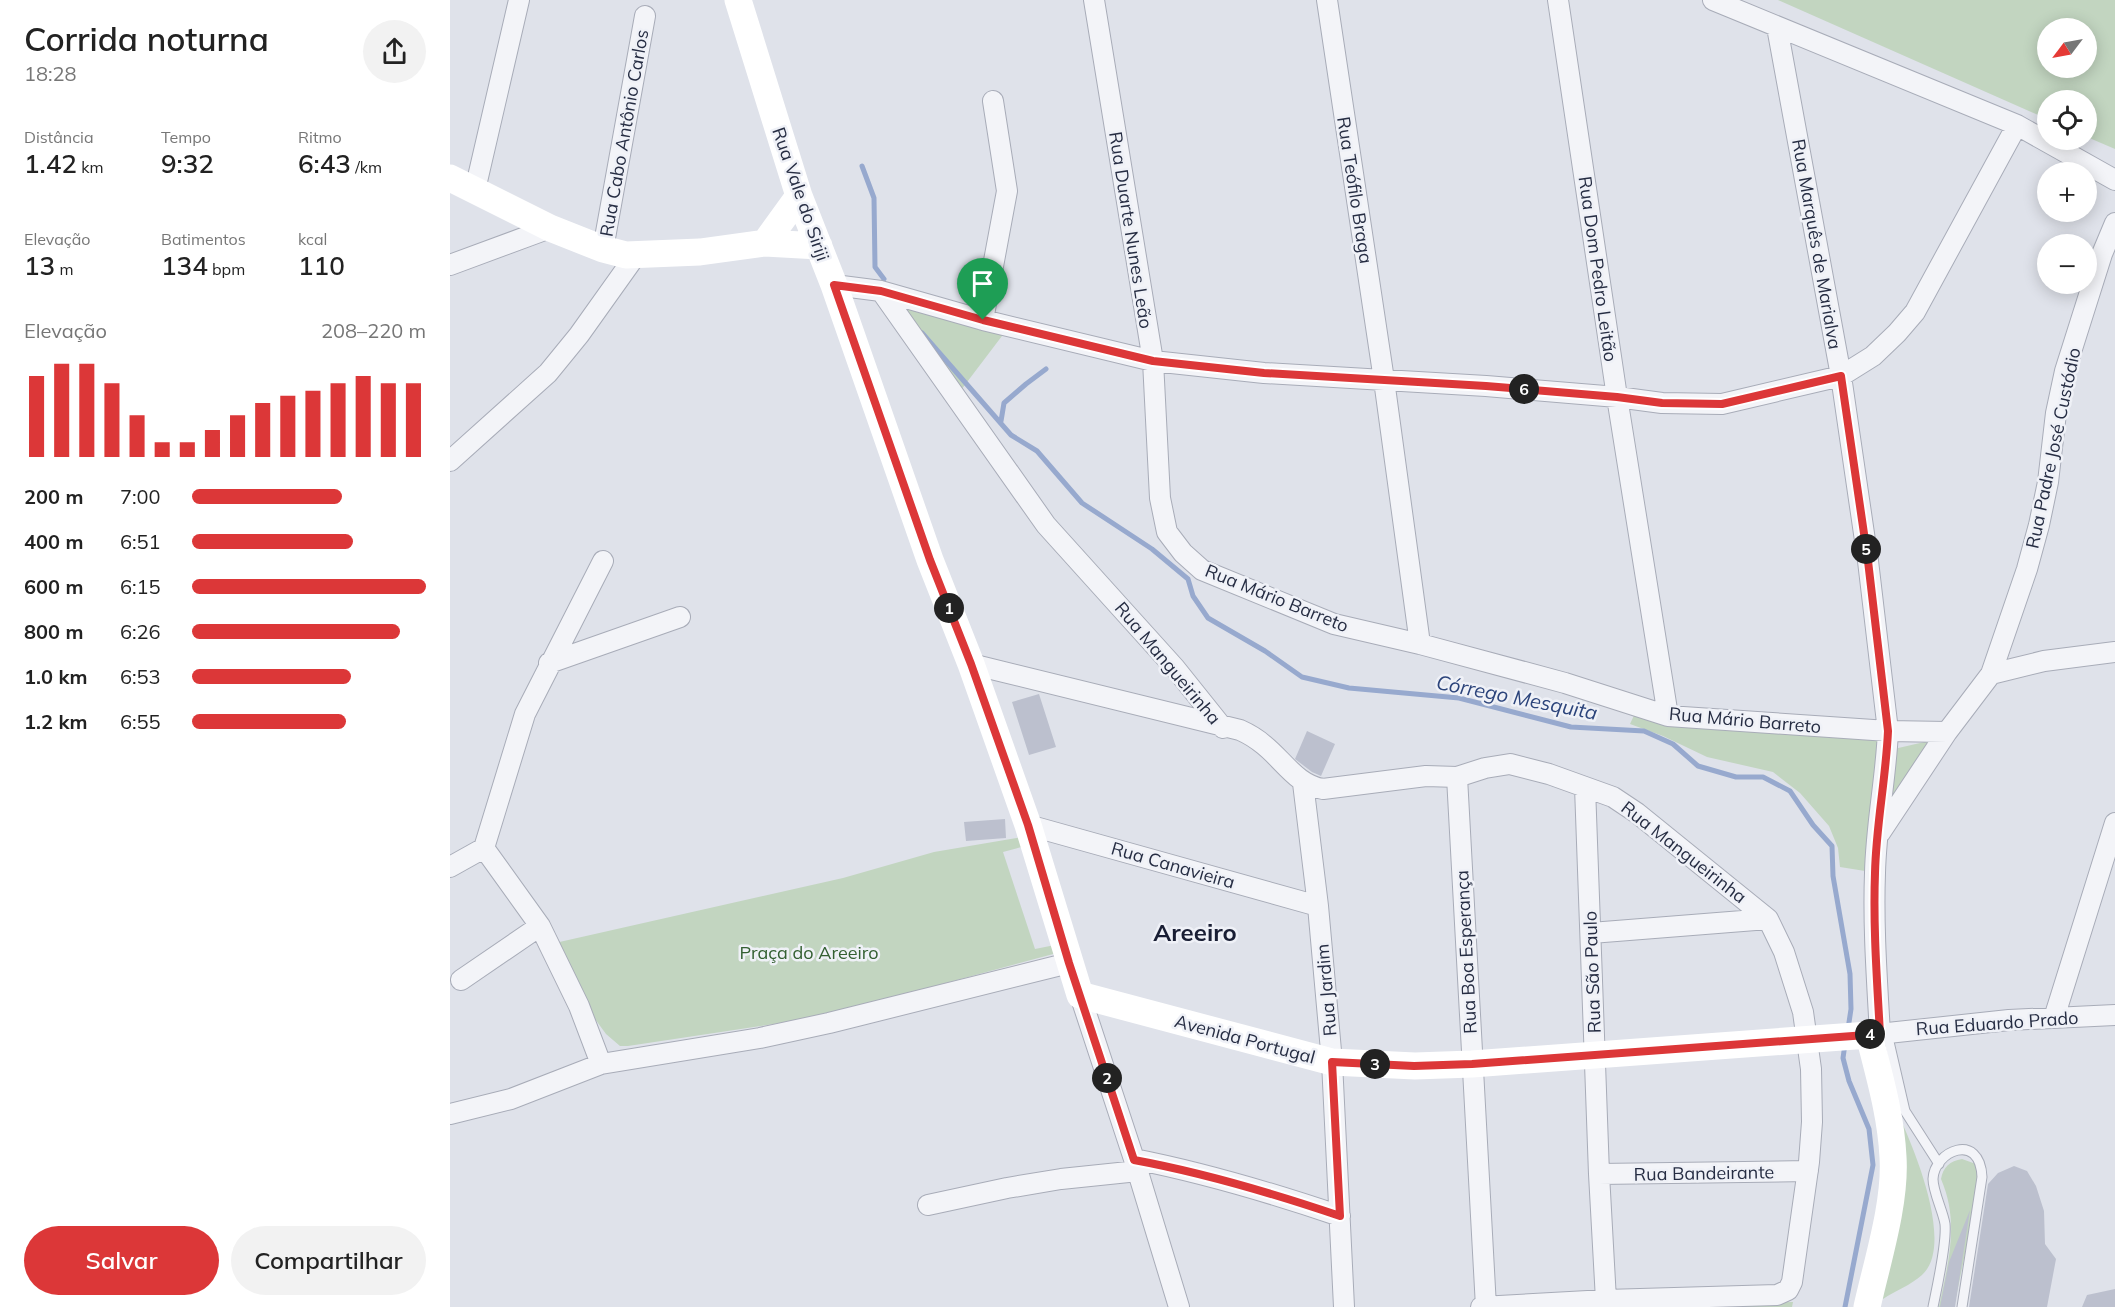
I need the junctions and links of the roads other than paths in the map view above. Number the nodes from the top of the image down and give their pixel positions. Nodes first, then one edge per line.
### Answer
1 (519, 0) edge
2 (738, 0) edge
3 (1094, 0) edge
4 (1327, 0) edge
5 (1558, 0) edge
6 (1713, 0) edge
7 (645, 16) dead end
8 (1777, 27) junction
9 (993, 100) dead end
10 (2018, 125) junction
11 (450, 178) edge
12 (2115, 180) edge
13 (475, 190) junction
14 (799, 196) junction
15 (2115, 223) edge
16 (550, 228) junction
17 (765, 243) junction
18 (819, 246) junction
19 (603, 249) junction
20 (636, 255) junction
21 (450, 265) edge
22 (834, 285) junction
23 (881, 291) junction
24 (983, 320) junction
25 (1153, 361) junction
26 (1841, 376) junction
27 (1384, 380) junction
28 (1617, 397) junction
29 (450, 461) edge
30 (1167, 532) joint
31 (603, 561) dead end
32 (681, 617) dead end
33 (1420, 644) junction
34 (2115, 652) edge
35 (549, 663) junction
36 (971, 664) junction
37 (1990, 674) junction
38 (1668, 716) junction
39 (1223, 728) junction
40 (1888, 731) junction
41 (1947, 732) junction
42 (1457, 777) junction
43 (1303, 783) junction
44 (1585, 787) junction
45 (2115, 824) edge
46 (1028, 825) junction
47 (1878, 837) junction
48 (484, 848) junction
49 (450, 867) edge
50 (1318, 906) junction
51 (1768, 919) junction
52 (540, 926) junction
53 (1591, 933) junction
54 (1069, 963) junction
55 (461, 980) dead end
56 (1080, 995) junction
57 (2115, 1015) edge
58 (2054, 1018) junction
59 (1854, 1035) junction
60 (1596, 1056) junction
61 (1332, 1062) junction
62 (601, 1064) junction
63 (1472, 1064) junction
64 (450, 1114) edge
65 (1939, 1164) junction
66 (1136, 1166) junction
67 (1808, 1171) junction
68 (1599, 1174) junction
69 (928, 1205) dead end
70 (1340, 1216) junction
71 (1606, 1300) junction
72 (1179, 1307) edge
73 (1344, 1307) edge
74 (1481, 1307) edge
75 (1486, 1307) edge
76 (1868, 1307) edge
77 (1933, 1307) edge
78 (1962, 1307) edge

1 - 13 street
2 - 14 street, Rua Vale do Siriji
3 - 25 street, Rua Duarte Nunes Leão
4 - 27 street, Rua Teófilo Braga
5 - 28 street, Rua Dom Pedro Leitão
6 - 8 street
7 - 19 street, Rua Cabo Antônio Carlos
8 - 10 street
8 - 26 street, Rua Marquês de Marialva
9 - 24 street
10 - 12 street
10 - 26 street
11 - 13 street
13 - 16 street
14 - 17 street
14 - 18 street, Rua Vale do Siriji
15 - 37 street, Rua Padre José Custódio
16 - 19 street
16 - 21 street
17 - 18 street
17 - 20 street
18 - 22 street, Rua Vale do Siriji
19 - 20 street
20 - 29 street
22 - 23 street
22 - 36 street, Rua Vale do Siriji
23 - 24 street
23 - 39 street, Rua Mangueirinha
24 - 25 street
25 - 27 street
25 - 30 street, Rua Duarte Nunes Leão
26 - 28 street
26 - 40 street, Rua Marquês de Marialva
27 - 28 street
27 - 33 street, Rua Teófilo Braga
28 - 38 street, Rua Dom Pedro Leitão
30 - 33 street, Rua Mário Barreto
31 - 35 street
32 - 35 street
33 - 38 street, Rua Mário Barreto
34 - 37 street
35 - 48 street
36 - 39 street
36 - 46 street, Rua Vale do Siriji
37 - 41 street
38 - 40 street, Rua Mário Barreto
39 - 43 street, Rua Mangueirinha
40 - 41 street, Rua Mário Barreto
40 - 47 street, Rua Marquês de Marialva
41 - 47 street
42 - 43 street, Rua Mangueirinha
42 - 44 street, Rua Mangueirinha
42 - 63 street, Rua Boa Esperança
43 - 50 street, Rua Jardim
44 - 51 street, Rua Mangueirinha
44 - 53 street, Rua São Paulo
45 - 58 street
46 - 50 street, Rua Canavieira
46 - 54 street, Rua Vale do Siriji
47 - 59 street, Rua Marquês de Marialva
48 - 49 street
48 - 52 street
50 - 61 street, Rua Jardim
51 - 53 street
51 - 59 street, Rua Mangueirinha
52 - 55 street
52 - 62 street
53 - 60 street, Rua São Paulo
54 - 56 street, Rua Vale do Siriji
54 - 62 street
56 - 61 street, Avenida Portugal
56 - 66 street, Rua Vale do Siriji
57 - 58 street, Rua Eduardo Prado
58 - 59 street, Rua Eduardo Prado
59 - 60 street, Avenida Portugal
59 - 65 lane
59 - 67 street, Rua Mangueirinha
59 - 76 street
60 - 63 street, Avenida Portugal
60 - 68 street, Rua São Paulo
61 - 63 street, Avenida Portugal
61 - 70 street, Rua Jardim
62 - 64 street
63 - 75 street, Rua Boa Esperança
65 - 77 lane
65 - 78 lane
66 - 69 street
66 - 70 street
66 - 72 street, Rua Vale do Siriji
67 - 68 street, Rua Bandeirante
67 - 71 street, Rua Mangueirinha
68 - 71 street, Rua São Paulo
70 - 73 street, Rua Jardim
71 - 75 street
74 - 75 street

